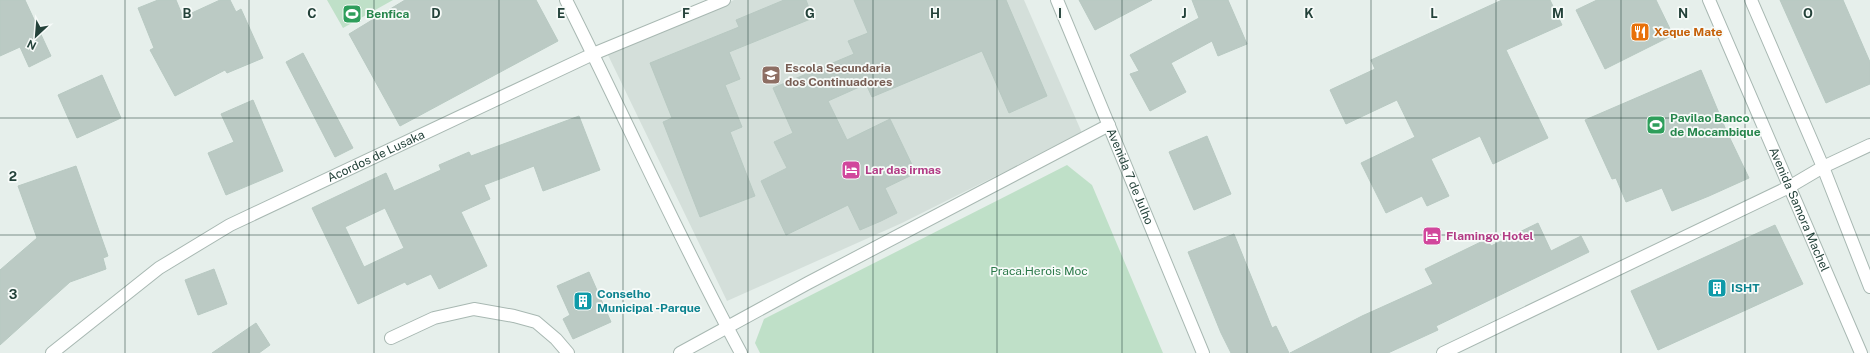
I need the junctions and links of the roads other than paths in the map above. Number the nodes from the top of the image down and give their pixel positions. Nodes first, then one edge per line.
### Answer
1 (566, 0) edge
2 (724, 0) edge
3 (1057, 0) edge
4 (1710, 0) edge
5 (1751, 0) edge
6 (708, 3) edge
7 (593, 54) junction
8 (1109, 125) junction
9 (1870, 145) edge
10 (1823, 167) junction
11 (1789, 187) junction
12 (1870, 287) edge
13 (726, 326) junction
14 (391, 338) dead end
15 (52, 353) edge
16 (568, 353) edge
17 (680, 353) edge
18 (741, 353) edge
19 (1203, 353) edge
20 (1443, 353) edge
21 (1861, 353) edge

1 - 7 street
2 - 6 street, Acordos de Lusaka
3 - 8 street, Avenida 7 de Julho
4 - 11 street, Avenida Samora Machel
5 - 10 street
6 - 7 street, Acordos de Lusaka
7 - 13 street
7 - 15 street, Acordos de Lusaka
8 - 13 street
8 - 19 street, Avenida 7 de Julho
9 - 10 street
10 - 11 street
10 - 12 street
11 - 20 street
11 - 21 street, Avenida Samora Machel
13 - 17 street
13 - 18 street
14 - 16 street

